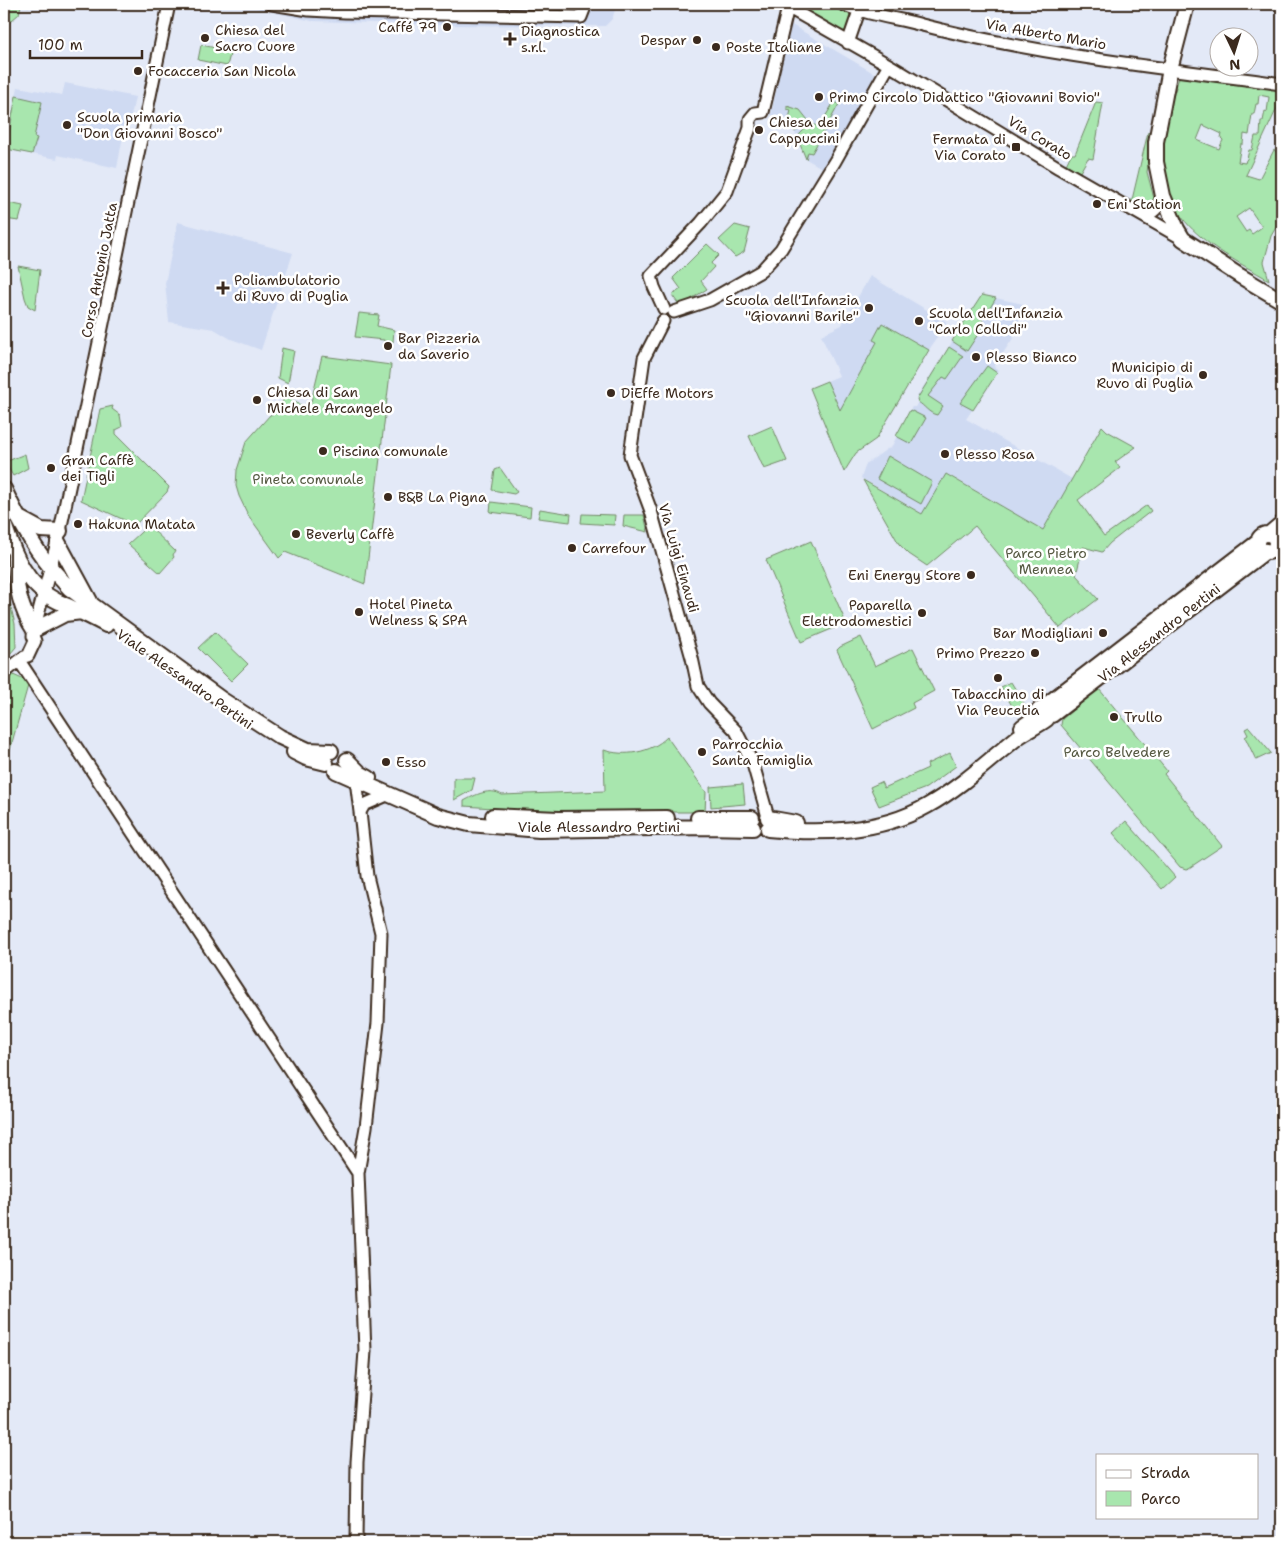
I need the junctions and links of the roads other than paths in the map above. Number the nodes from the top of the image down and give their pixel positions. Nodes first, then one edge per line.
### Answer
1 (169, 4) edge
2 (272, 4) edge
3 (586, 4) edge
4 (842, 4) edge
5 (1187, 4) edge
6 (296, 5) edge
7 (785, 6) edge
8 (859, 10) junction
9 (554, 11) edge
10 (852, 45) junction
11 (889, 65) junction
12 (1170, 69) junction
13 (1282, 84) edge
14 (1163, 196) junction
15 (1142, 215) junction
16 (1184, 239) junction
17 (1282, 301) edge
18 (667, 314) junction
19 (4, 489) edge
20 (17, 516) junction
21 (1282, 523) edge
22 (4, 524) edge
23 (59, 536) junction
24 (1270, 542) edge
25 (15, 557) junction
26 (51, 568) junction
27 (44, 594) junction
28 (87, 609) junction
29 (34, 633) junction
30 (22, 660) junction
31 (4, 673) edge
32 (1046, 712) joint
33 (331, 762) junction
34 (356, 780) junction
35 (759, 792) junction
36 (387, 795) junction
37 (360, 812) junction
38 (753, 821) junction
39 (768, 821) junction
40 (358, 1173) junction
41 (356, 1542) edge

1 - 23 main road, Corso Antonio Jatta
2 - 6 main road
3 - 9 main road
4 - 8 main road, Via Alberto Mario
5 - 12 main road
6 - 9 main road
7 - 10 main road, Via Corato
7 - 18 main road
8 - 10 main road
8 - 12 main road, Via Alberto Mario
10 - 11 main road, Via Corato
11 - 15 main road, Via Corato
11 - 18 main road
12 - 13 main road, Via Alberto Mario
12 - 14 main road
14 - 15 main road
14 - 16 main road
15 - 16 main road, Via Corato
16 - 17 main road
18 - 35 main road, Via Luigi Einaudi
19 - 20 main road, Viale Alessandro Pertini
20 - 23 main road
20 - 26 main road, Viale Alessandro Pertini
21 - 24 main road, Via Alessandro Pertini
22 - 25 main road, Viale Alessandro Pertini
23 - 26 main road
23 - 28 main road
24 - 32 main road, Via Alessandro Pertini
25 - 27 main road, Viale Alessandro Pertini
25 - 29 main road
26 - 27 main road
26 - 28 main road, Viale Alessandro Pertini
27 - 28 main road, Viale Alessandro Pertini
27 - 29 main road
28 - 29 main road
28 - 33 main road, Viale Alessandro Pertini
29 - 30 main road
30 - 31 main road
30 - 40 main road
32 - 39 main road, Viale Alessandro Pertini
33 - 34 main road, Viale Alessandro Pertini
33 - 38 main road, Viale Alessandro Pertini
34 - 36 main road, Viale Alessandro Pertini
34 - 37 main road
35 - 38 main road
35 - 39 main road, Via Luigi Einaudi
36 - 37 main road
36 - 38 main road, Viale Alessandro Pertini
37 - 40 main road
38 - 39 main road, Viale Alessandro Pertini
40 - 41 main road

